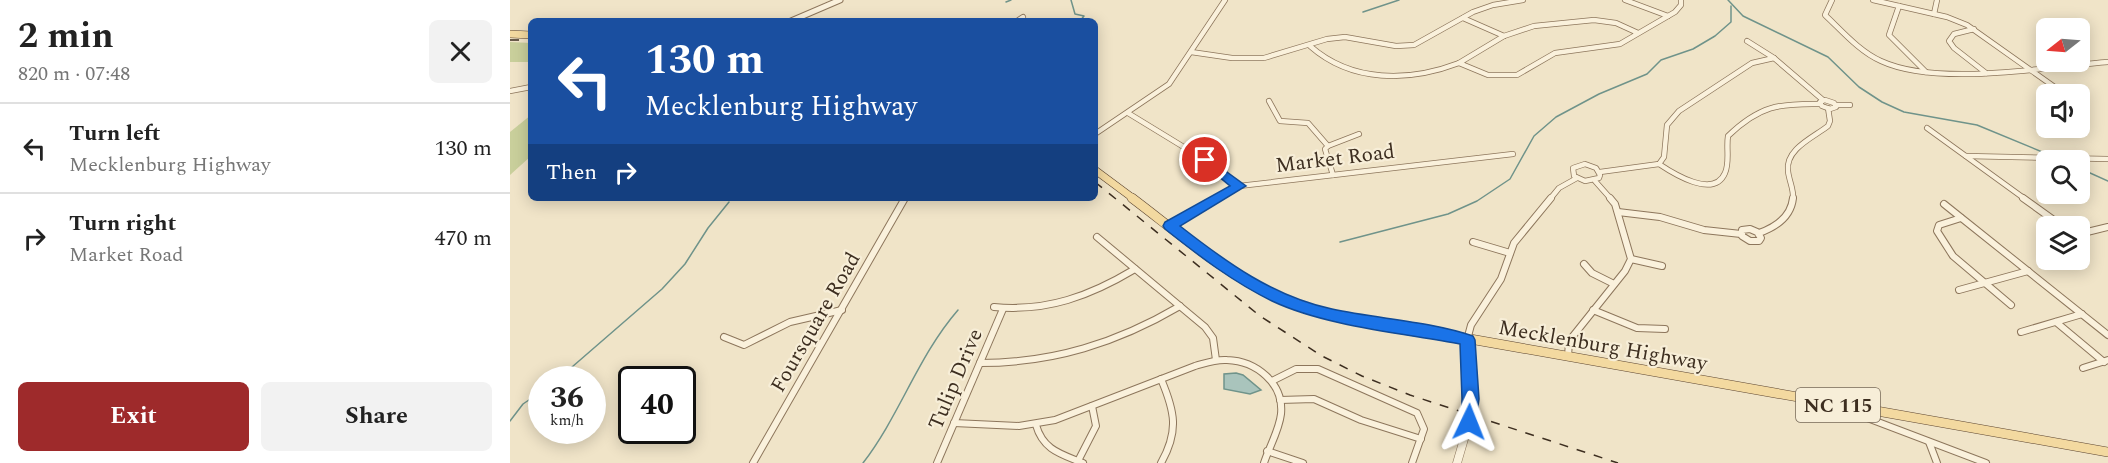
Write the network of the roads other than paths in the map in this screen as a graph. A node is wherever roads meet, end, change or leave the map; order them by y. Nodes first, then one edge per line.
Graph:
1 (840, 0) edge
2 (1225, 0) edge
3 (1523, 0) edge
4 (1625, 0) edge
5 (1681, 0) edge
6 (1832, 0) edge
7 (1873, 0) edge
8 (1937, 0) edge
9 (1899, 6) junction
10 (1934, 14) junction
11 (1668, 16) junction
12 (798, 18) edge
13 (1463, 18) junction
14 (1974, 29) junction
15 (1638, 33) junction
16 (510, 34) edge
17 (528, 35) edge
18 (1504, 36) junction
19 (1747, 41) dead end
20 (1310, 46) junction
21 (1191, 52) junction
22 (1774, 58) junction
23 (2108, 62) edge
24 (1459, 63) junction
25 (2028, 68) junction
26 (1926, 72) junction
27 (1986, 73) junction
28 (2050, 84) edge
29 (528, 88) edge
30 (510, 91) edge
31 (1269, 101) dead end
32 (1822, 102) junction
33 (1835, 105) junction
34 (1850, 105) dead end
35 (1828, 108) junction
36 (1128, 113) junction
37 (1927, 128) dead end
38 (1098, 132) edge
39 (1359, 134) dead end
40 (1328, 146) junction
41 (1513, 154) dead end
42 (1966, 156) junction
43 (2108, 159) edge
44 (1659, 164) junction
45 (1098, 172) edge
46 (1600, 172) junction
47 (1333, 175) junction
48 (1577, 178) junction
49 (1595, 181) junction
50 (1239, 186) junction
51 (903, 201) edge
52 (1944, 204) dead end
53 (1618, 212) junction
54 (2048, 216) edge
55 (1961, 218) junction
56 (1170, 226) junction
57 (2108, 227) edge
58 (2090, 231) edge
59 (1741, 234) junction
60 (1759, 234) junction
61 (1097, 237) dead end
62 (1473, 242) dead end
63 (1510, 253) junction
64 (1631, 259) junction
65 (1584, 264) dead end
66 (1662, 266) dead end
67 (1135, 269) junction
68 (2028, 271) junction
69 (1985, 283) junction
70 (1614, 284) junction
71 (1959, 290) dead end
72 (2011, 305) dead end
73 (1180, 306) junction
74 (994, 308) dead end
75 (1003, 309) junction
76 (842, 310) junction
77 (1593, 310) junction
78 (2082, 314) junction
79 (2056, 322) junction
80 (1665, 329) dead end
81 (2021, 332) dead end
82 (2108, 335) edge
83 (724, 337) dead end
84 (1467, 340) junction
85 (1568, 357) junction
86 (1216, 360) junction
87 (2106, 361) edge
88 (980, 363) junction
89 (2083, 368) dead end
90 (1161, 379) junction
91 (1272, 381) junction
92 (1280, 400) junction
93 (1830, 404) junction
94 (1092, 406) junction
95 (954, 423) junction
96 (1036, 425) junction
97 (1421, 439) junction
98 (1929, 442) junction
99 (1267, 451) junction
100 (2108, 452) edge
101 (1080, 462) edge
102 (1456, 462) edge
103 (753, 463) edge
104 (937, 463) edge
105 (1161, 463) edge
106 (1264, 463) edge
107 (1303, 463) edge
108 (1412, 463) edge
109 (1937, 463) edge
110 (1986, 463) edge

1 - 12 street
2 - 21 street
3 - 13 street
4 - 11 street
5 - 11 street
6 - 26 street
7 - 9 street
8 - 10 street
9 - 10 street
9 - 26 street
10 - 14 street
11 - 15 street
13 - 18 street
13 - 20 street
14 - 25 street
14 - 27 street
15 - 18 street
15 - 24 street
16 - 17 main road
18 - 24 street
19 - 22 street
20 - 21 street
20 - 24 street
21 - 36 street
22 - 32 street
22 - 44 street
23 - 25 street
25 - 27 street
25 - 28 street
26 - 27 street
29 - 30 street
31 - 40 street
32 - 33 street
32 - 35 street
32 - 44 street
33 - 34 street
33 - 35 street
35 - 60 street
36 - 38 street
36 - 50 street
37 - 42 street
39 - 40 street
40 - 47 street
41 - 47 street, Market Road
42 - 43 street
42 - 54 street
44 - 46 street
45 - 56 main road, Mecklenburg Highway / NC 115
46 - 48 street
46 - 49 street
47 - 50 street, Market Road
48 - 49 street
48 - 63 street
49 - 53 street
50 - 56 street, Market Road
51 - 76 street, Foursquare Road
52 - 55 street
53 - 59 street
53 - 64 street
55 - 68 street
55 - 69 street
56 - 84 main road, Mecklenburg Highway / NC 115
57 - 58 street
59 - 60 street
59 - 60 street
61 - 67 street
62 - 63 street
63 - 84 street
64 - 66 street
64 - 70 street
65 - 70 street
67 - 73 street
67 - 75 street, Tulip Drive
68 - 69 street
68 - 78 street
69 - 71 street
69 - 72 street
70 - 77 street
73 - 86 street
73 - 88 street
74 - 75 street, Tulip Drive
75 - 88 street, Tulip Drive
76 - 83 street
76 - 103 street, Foursquare Road
77 - 80 street
77 - 85 street
78 - 79 street
78 - 82 street
79 - 81 street
79 - 87 street
84 - 85 main road, Mecklenburg Highway / NC 115
84 - 102 street
85 - 93 main road, Mecklenburg Highway / NC 115
86 - 90 street
86 - 91 street
87 - 89 street
88 - 95 street, Tulip Drive
90 - 94 street
90 - 105 street
91 - 92 street
91 - 97 street
92 - 97 street
92 - 99 street
93 - 98 street
93 - 100 main road, Mecklenburg Highway / NC 115
94 - 96 street
94 - 101 street
95 - 96 street
95 - 104 street, Tulip Drive
96 - 101 street
97 - 108 street
98 - 109 street
98 - 110 street
99 - 106 street
99 - 107 street

